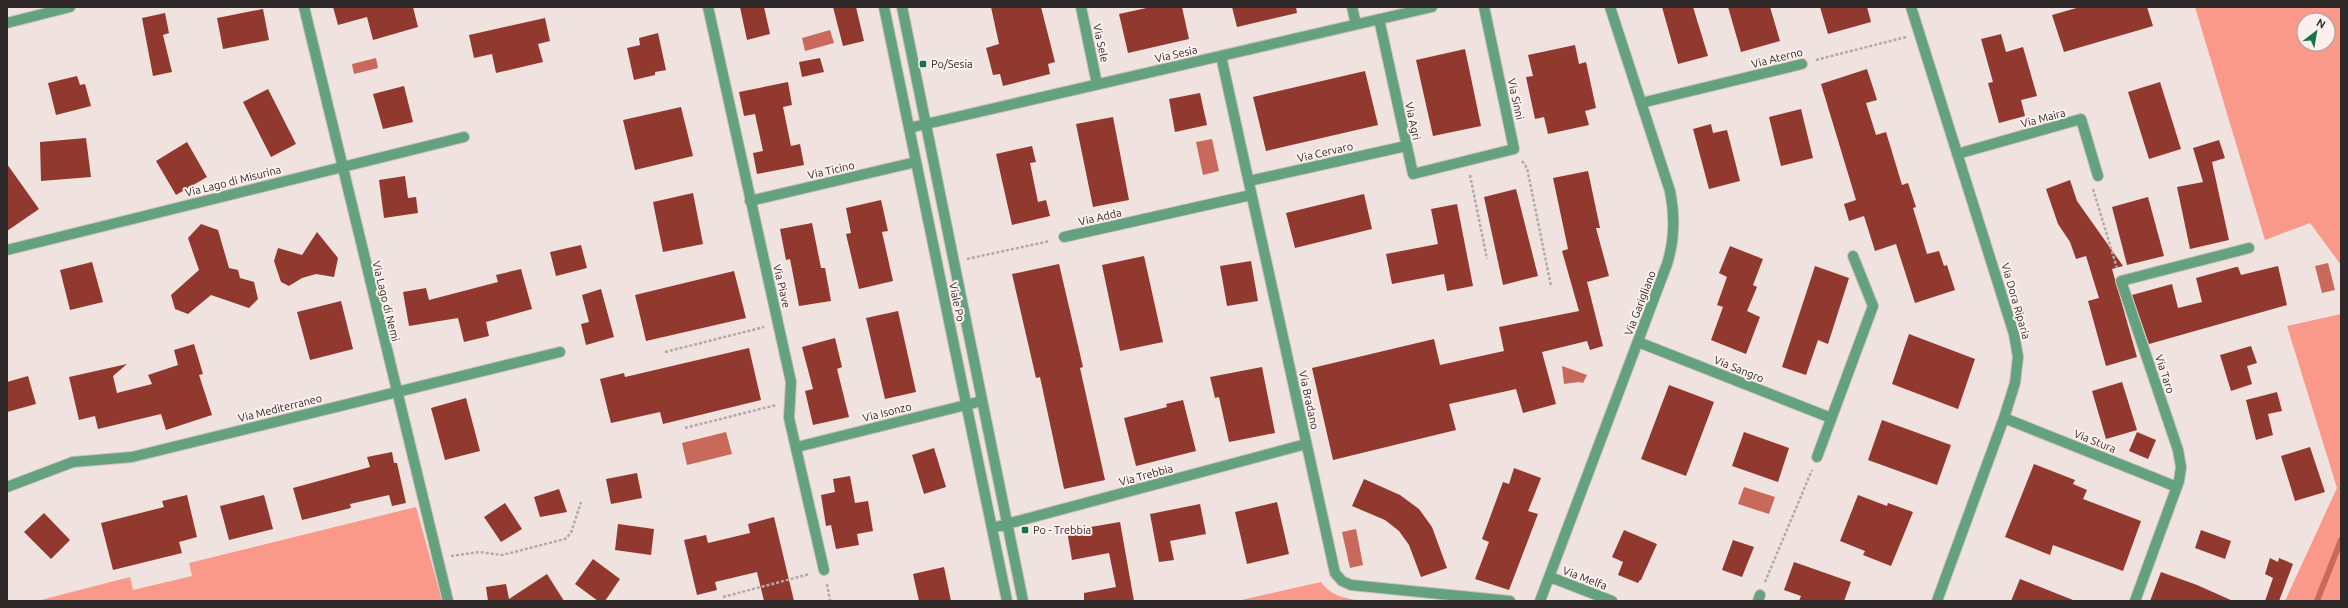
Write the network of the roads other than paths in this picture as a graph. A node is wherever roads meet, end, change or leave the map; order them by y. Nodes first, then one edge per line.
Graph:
1 (70, 7) edge
2 (304, 7) edge
3 (708, 7) edge
4 (884, 7) edge
5 (902, 7) edge
6 (1081, 7) edge
7 (1352, 7) edge
8 (1432, 7) edge
9 (1484, 7) edge
10 (1610, 7) edge
11 (1911, 7) edge
12 (1379, 19) junction
13 (7, 23) edge
14 (1356, 24) junction
15 (1221, 56) junction
16 (1802, 64) road end
17 (1097, 84) junction
18 (1641, 103) junction
19 (925, 124) junction
20 (909, 128) junction
21 (464, 137) dead end
22 (1406, 146) junction
23 (1957, 154) junction
24 (1467, 161) joint
25 (916, 162) junction
26 (341, 167) junction
27 (2098, 176) road end
28 (1248, 181) junction
29 (1252, 195) junction
30 (750, 201) junction
31 (1064, 237) road end
32 (2249, 248) dead end
33 (7, 250) edge
34 (1853, 256) dead end
35 (1638, 342) junction
36 (560, 352) dead end
37 (396, 392) junction
38 (982, 401) junction
39 (966, 405) junction
40 (1831, 418) junction
41 (2004, 418) junction
42 (1306, 444) junction
43 (797, 447) junction
44 (1817, 457) road end
45 (7, 487) edge
46 (2177, 487) junction
47 (1008, 524) junction
48 (992, 528) junction
49 (824, 570) road end
50 (1550, 577) junction
51 (448, 601) edge
52 (1007, 601) edge
53 (1023, 601) edge
54 (1510, 601) edge
55 (1540, 601) edge
56 (1612, 601) edge
57 (1937, 601) edge
58 (2135, 601) edge

1 - 13 street
2 - 26 street, Via Lago di Nemi
3 - 30 street, Via Piave
4 - 20 street, Viale Po
5 - 19 street, Viale Po
6 - 17 street, Via Sele
7 - 14 street
8 - 12 street, Via Sesia
9 - 24 street, Via Sinni
10 - 18 street, Via Garigliano
11 - 23 street, Via Dora Riparia
12 - 14 street, Via Sesia
12 - 22 street, Via Agri
14 - 15 street, Via Sesia
15 - 17 street, Via Sesia
15 - 28 street, Via Bradano
16 - 18 street, Via Aterno
17 - 19 street, Via Sesia
18 - 35 street, Via Garigliano
19 - 20 street, Via Sesia
19 - 38 street, Viale Po
20 - 25 street, Viale Po
21 - 26 street, Via Lago di Misurina
22 - 24 street, Via Agri
22 - 28 street, Via Cervaro
23 - 27 street, Via Maira
23 - 41 street, Via Dora Riparia
25 - 30 street, Via Ticino
25 - 39 street, Viale Po
26 - 33 street, Via Lago di Misurina
26 - 37 street, Via Lago di Nemi
28 - 29 street, Via Bradano
29 - 31 street, Via Adda
29 - 42 street, Via Bradano
30 - 43 street, Via Piave
32 - 46 street, Via Taro
34 - 40 street
35 - 40 street, Via Sangro
35 - 50 street, Via Garigliano
36 - 37 street, Via Mediterraneo
37 - 45 street, Via Mediterraneo
37 - 51 street, Via Lago di Nemi
38 - 39 street, Via Isonzo
38 - 47 street, Viale Po
39 - 43 street, Via Isonzo
39 - 48 street, Viale Po
40 - 44 street
41 - 46 street, Via Stura
41 - 57 street, Via Dora Riparia
42 - 47 street, Via Trebbia
42 - 54 street, Via Bradano
43 - 49 street, Via Piave
46 - 58 street, Via Taro
47 - 48 street, Via Trebbia
47 - 53 street, Viale Po
48 - 52 street, Viale Po
50 - 55 street, Via Garigliano
50 - 56 street, Via Melfa

